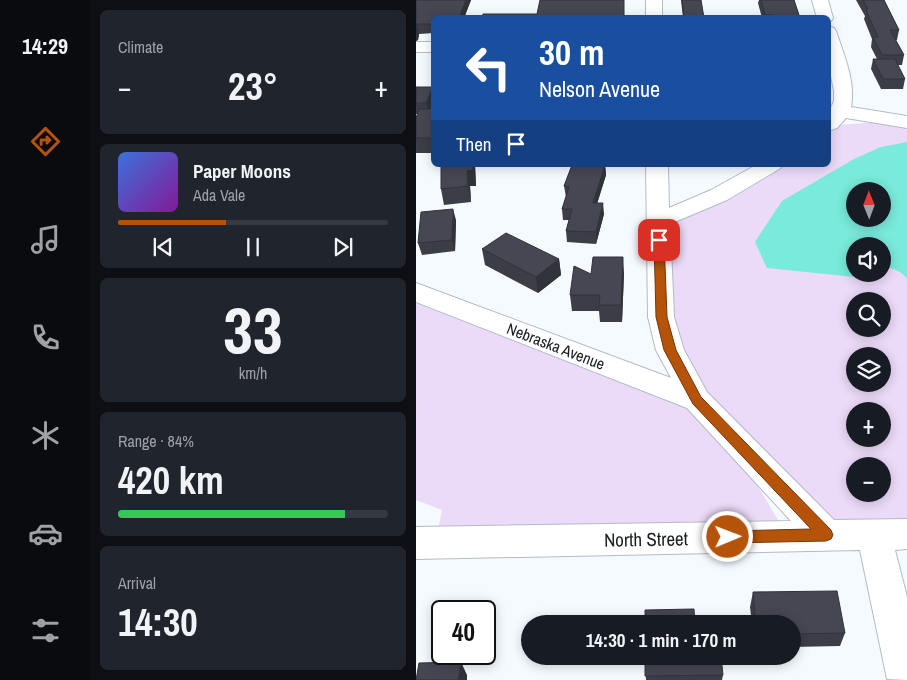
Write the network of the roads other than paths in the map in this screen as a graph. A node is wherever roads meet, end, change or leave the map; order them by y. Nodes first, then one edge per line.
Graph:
1 (654, 0) edge
2 (820, 0) edge
3 (654, 15) edge
4 (824, 15) edge
5 (831, 42) edge
6 (416, 47) edge
7 (431, 47) edge
8 (835, 118) edge
9 (907, 122) edge
10 (657, 167) edge
11 (768, 167) edge
12 (658, 221) junction
13 (416, 292) edge
14 (697, 400) junction
15 (890, 534) edge
16 (826, 535) junction
17 (416, 544) edge
18 (907, 679) edge

1 - 3 street
2 - 4 street
5 - 8 street
6 - 7 street
8 - 9 street
10 - 12 street
11 - 12 street
12 - 14 street
13 - 14 street, Nebraska Avenue
14 - 16 street
15 - 16 street, North Street
15 - 18 street
16 - 17 street, North Street

